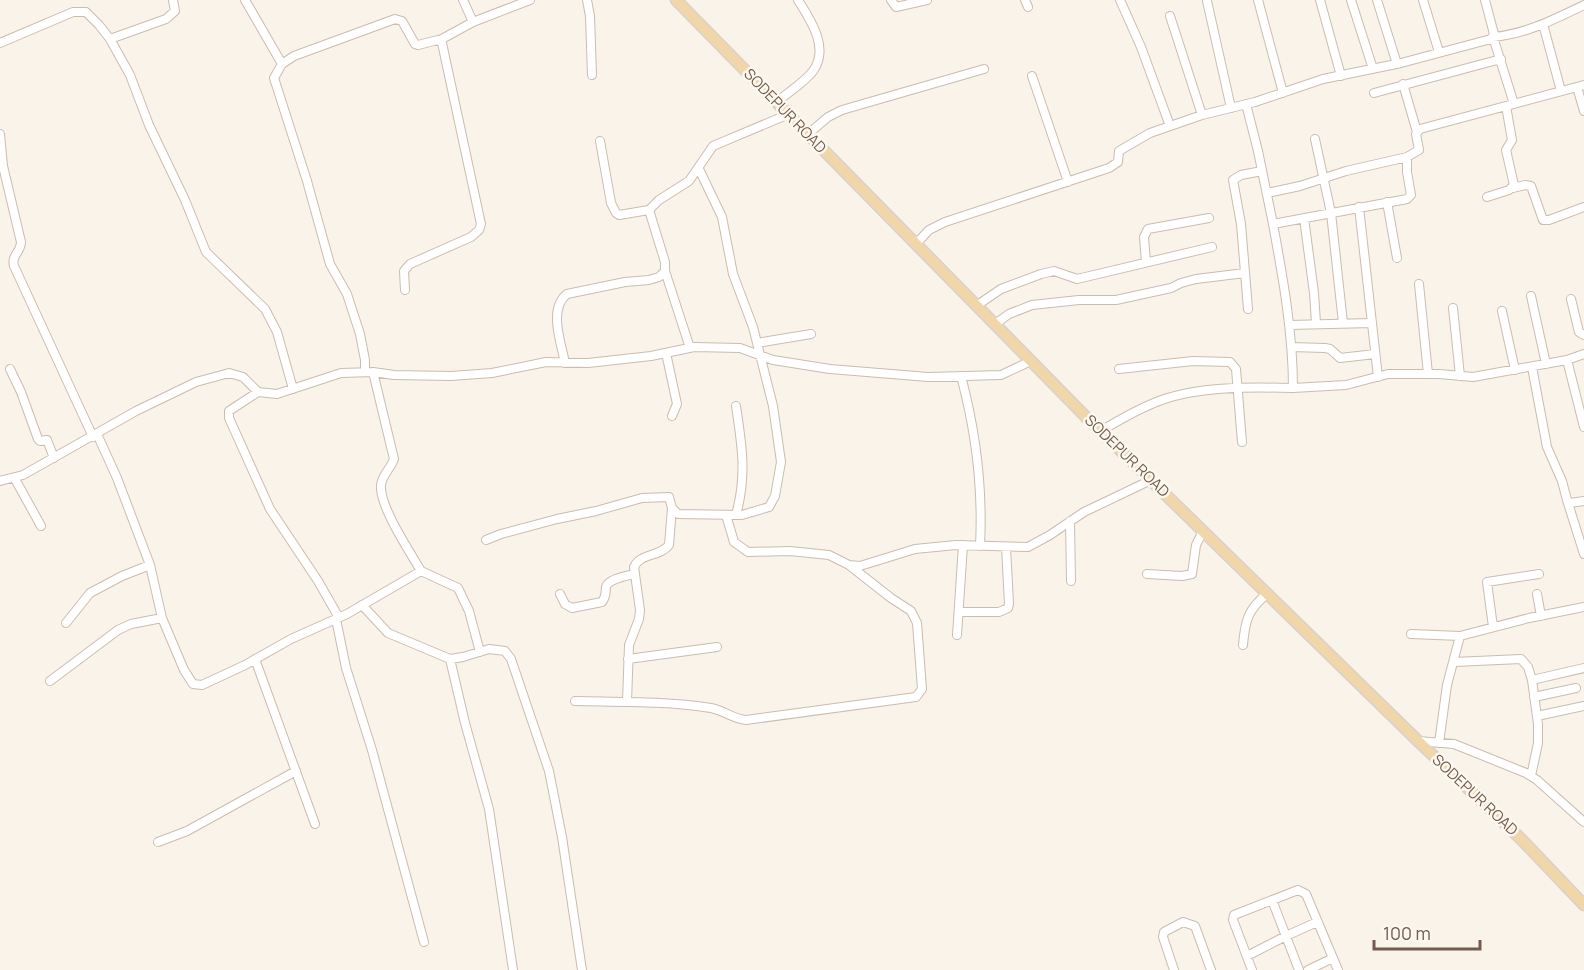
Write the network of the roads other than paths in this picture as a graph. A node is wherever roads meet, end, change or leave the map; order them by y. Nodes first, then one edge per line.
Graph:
1 (173, 0) edge
2 (245, 0) edge
3 (463, 0) edge
4 (530, 0) edge
5 (586, 0) edge
6 (676, 0) edge
7 (798, 0) edge
8 (891, 0) edge
9 (927, 0) edge
10 (1120, 0) edge
11 (1258, 0) edge
12 (1320, 0) edge
13 (1351, 0) edge
14 (1377, 0) edge
15 (1423, 0) edge
16 (1485, 0) edge
17 (1207, 1) edge
18 (1584, 5) edge
19 (1170, 16) dead end
20 (473, 22) junction
21 (1543, 24) junction
22 (1493, 37) junction
23 (110, 39) junction
24 (440, 40) junction
25 (0, 43) edge
26 (1439, 52) junction
27 (1501, 59) junction
28 (282, 64) junction
29 (1397, 64) junction
30 (984, 69) dead end
31 (1373, 69) junction
32 (592, 75) dead end
33 (1032, 76) dead end
34 (1341, 76) junction
35 (1403, 84) junction
36 (1580, 86) edge
37 (1561, 91) junction
38 (1283, 93) junction
39 (1374, 93) dead end
40 (777, 102) junction
41 (1246, 104) junction
42 (1510, 105) junction
43 (1231, 108) junction
44 (1584, 111) edge
45 (789, 114) junction
46 (1202, 115) junction
47 (1170, 126) junction
48 (1417, 132) junction
49 (0, 134) edge
50 (808, 134) junction
51 (1315, 139) dead end
52 (600, 141) dead end
53 (1407, 157) junction
54 (699, 169) junction
55 (1262, 171) junction
56 (1322, 179) junction
57 (1068, 182) junction
58 (1513, 188) junction
59 (1267, 193) junction
60 (1487, 196) dead end
61 (1387, 202) junction
62 (1359, 207) junction
63 (1584, 207) edge
64 (649, 210) junction
65 (1331, 213) junction
66 (1209, 218) dead end
67 (1304, 218) junction
68 (1273, 224) junction
69 (916, 244) junction
70 (1212, 247) dead end
71 (1396, 258) dead end
72 (1146, 262) junction
73 (665, 271) junction
74 (1245, 273) junction
75 (1419, 284) dead end
76 (405, 290) dead end
77 (1531, 296) dead end
78 (1571, 299) dead end
79 (976, 306) junction
80 (1453, 308) dead end
81 (1248, 309) dead end
82 (1502, 311) dead end
83 (1372, 322) junction
84 (1316, 323) junction
85 (1343, 323) junction
86 (995, 324) junction
87 (1289, 325) junction
88 (811, 334) dead end
89 (1584, 335) edge
90 (757, 343) junction
91 (1291, 347) junction
92 (690, 348) junction
93 (666, 353) junction
94 (759, 354) junction
95 (1375, 354) junction
96 (1584, 354) edge
97 (1567, 360) junction
98 (1030, 361) junction
99 (565, 363) junction
100 (1546, 364) junction
101 (1532, 367) junction
102 (10, 369) dead end
103 (1119, 369) dead end
104 (1515, 370) junction
105 (369, 372) junction
106 (1428, 374) junction
107 (961, 376) junction
108 (1460, 376) junction
109 (1378, 377) junction
110 (1237, 388) junction
111 (1293, 388) junction
112 (293, 389) junction
113 (258, 392) junction
114 (736, 406) dead end
115 (672, 416) dead end
116 (1584, 427) edge
117 (1101, 431) junction
118 (95, 435) junction
119 (1242, 442) dead end
120 (54, 458) junction
121 (1152, 480) junction
122 (6, 481) edge
123 (1567, 500) junction
124 (1584, 501) edge
125 (672, 508) junction
126 (726, 515) junction
127 (736, 515) junction
128 (1070, 521) junction
129 (41, 526) dead end
130 (1203, 531) junction
131 (486, 540) dead end
132 (963, 545) junction
133 (981, 546) junction
134 (1006, 546) junction
135 (1584, 554) edge
136 (150, 565) junction
137 (849, 565) junction
138 (421, 571) junction
139 (634, 574) junction
140 (1147, 574) dead end
141 (1539, 574) dead end
142 (1071, 581) dead end
143 (560, 594) dead end
144 (1267, 594) junction
145 (1537, 594) dead end
146 (362, 605) junction
147 (1584, 607) edge
148 (959, 612) junction
149 (1541, 616) junction
150 (162, 618) junction
151 (337, 618) junction
152 (66, 623) dead end
153 (1492, 627) junction
154 (1411, 634) dead end
155 (957, 635) dead end
156 (1460, 636) junction
157 (1243, 645) dead end
158 (717, 647) dead end
159 (480, 652) junction
160 (255, 659) junction
161 (450, 659) junction
162 (628, 659) junction
163 (1454, 662) junction
164 (1584, 669) edge
165 (1532, 680) junction
166 (50, 681) dead end
167 (1576, 688) dead end
168 (1534, 697) junction
169 (575, 701) dead end
170 (627, 702) junction
171 (1584, 705) edge
172 (1537, 716) junction
173 (1418, 741) junction
174 (1439, 743) junction
175 (296, 771) junction
176 (1531, 776) junction
177 (1584, 822) edge
178 (315, 824) dead end
179 (158, 842) dead end
180 (1272, 900) junction
181 (1584, 905) edge
182 (1317, 922) junction
183 (1286, 936) junction
184 (424, 942) dead end
185 (1247, 956) junction
186 (1333, 958) junction
187 (513, 970) edge
188 (582, 970) edge
189 (1174, 970) edge
190 (1211, 970) edge
191 (1252, 970) edge
192 (1299, 970) edge
193 (1308, 970) edge
194 (1338, 970) edge

1 - 23 street
2 - 28 street
3 - 20 street
4 - 20 street
5 - 32 street
6 - 40 main road, SODEPUR ROAD
7 - 40 street
8 - 9 street
10 - 47 street
11 - 38 street
12 - 34 street
13 - 31 street
14 - 29 street
15 - 26 street
16 - 22 street
17 - 43 street
18 - 21 street
19 - 46 street
20 - 24 street
21 - 22 street
21 - 37 street
22 - 26 street
22 - 27 street
23 - 25 street
23 - 112 street
24 - 28 street
24 - 76 street
26 - 29 street
27 - 35 street
27 - 42 street
28 - 105 street
29 - 31 street
30 - 50 street
31 - 34 street
33 - 57 street
34 - 38 street
35 - 39 street
35 - 48 street
36 - 37 street
36 - 44 street
37 - 42 street
38 - 41 street
40 - 45 main road, SODEPUR ROAD
41 - 43 street
41 - 55 street
42 - 48 street
42 - 58 street
43 - 46 street
45 - 50 main road, SODEPUR ROAD
45 - 54 street
46 - 47 street
47 - 57 street
48 - 53 street
49 - 118 street
50 - 69 main road, SODEPUR ROAD
51 - 56 street
52 - 64 street
53 - 56 street
53 - 61 street
54 - 64 street
54 - 90 street
55 - 59 street
55 - 74 street
56 - 59 street
56 - 65 street
57 - 69 street
58 - 60 street
58 - 63 street
59 - 68 street
61 - 62 street
61 - 71 street
62 - 65 street
62 - 83 street
64 - 73 street
65 - 67 street
65 - 85 street
66 - 72 street
67 - 68 street
67 - 84 street
68 - 87 street
69 - 79 main road, SODEPUR ROAD
70 - 72 street
72 - 79 street
73 - 92 street
73 - 99 street
74 - 81 street
74 - 86 street
75 - 106 street
77 - 100 street
78 - 89 street
79 - 86 main road, SODEPUR ROAD
80 - 108 street
82 - 104 street
83 - 85 street
83 - 95 street
84 - 85 street
84 - 87 street
86 - 98 main road, SODEPUR ROAD
87 - 91 street
88 - 90 street
90 - 94 street
91 - 95 street
91 - 111 street
92 - 93 street
92 - 94 street
93 - 99 street
93 - 115 street
94 - 107 street
94 - 127 street
95 - 109 street
96 - 97 street
97 - 100 street
97 - 116 street
98 - 107 street
98 - 117 main road, SODEPUR ROAD
99 - 105 street
100 - 101 street
101 - 104 street
101 - 123 street
102 - 120 street
103 - 110 street
104 - 108 street
105 - 112 street
105 - 138 street
106 - 108 street
106 - 109 street
107 - 133 street
109 - 111 street
110 - 111 street
110 - 117 street
110 - 119 street
112 - 113 street
113 - 118 street
113 - 151 street
114 - 127 street
117 - 121 main road, SODEPUR ROAD
118 - 120 street
118 - 136 street
120 - 122 street
121 - 128 street
121 - 130 main road, SODEPUR ROAD
122 - 129 street
123 - 124 street
123 - 135 street
125 - 126 street
125 - 131 street
125 - 139 street
126 - 127 street
126 - 137 street
128 - 134 street
128 - 142 street
130 - 140 street
130 - 144 main road, SODEPUR ROAD
132 - 133 street
132 - 137 street
132 - 148 street
133 - 134 street
134 - 148 street
136 - 150 street
136 - 152 street
137 - 170 street
138 - 146 street
138 - 159 street
139 - 143 street
139 - 162 street
141 - 153 street
144 - 157 street
144 - 173 main road, SODEPUR ROAD
145 - 149 street
146 - 151 street
146 - 161 street
147 - 149 street
148 - 155 street
149 - 153 street
150 - 160 street
150 - 166 street
151 - 160 street
151 - 184 street
153 - 156 street
154 - 156 street
156 - 163 street
158 - 162 street
159 - 161 street
159 - 188 street
160 - 175 street
161 - 187 street
162 - 170 street
163 - 165 street
163 - 174 street
164 - 165 street
165 - 168 street
167 - 168 street
168 - 172 street
169 - 170 street
171 - 172 street
172 - 176 street
173 - 174 street
173 - 181 main road, SODEPUR ROAD
174 - 176 street
175 - 178 street
175 - 179 street
176 - 177 street
180 - 182 street
180 - 183 street
180 - 185 street
182 - 183 street
182 - 186 street
183 - 185 street
183 - 192 street
185 - 191 street
186 - 193 street
186 - 194 street
189 - 190 street

